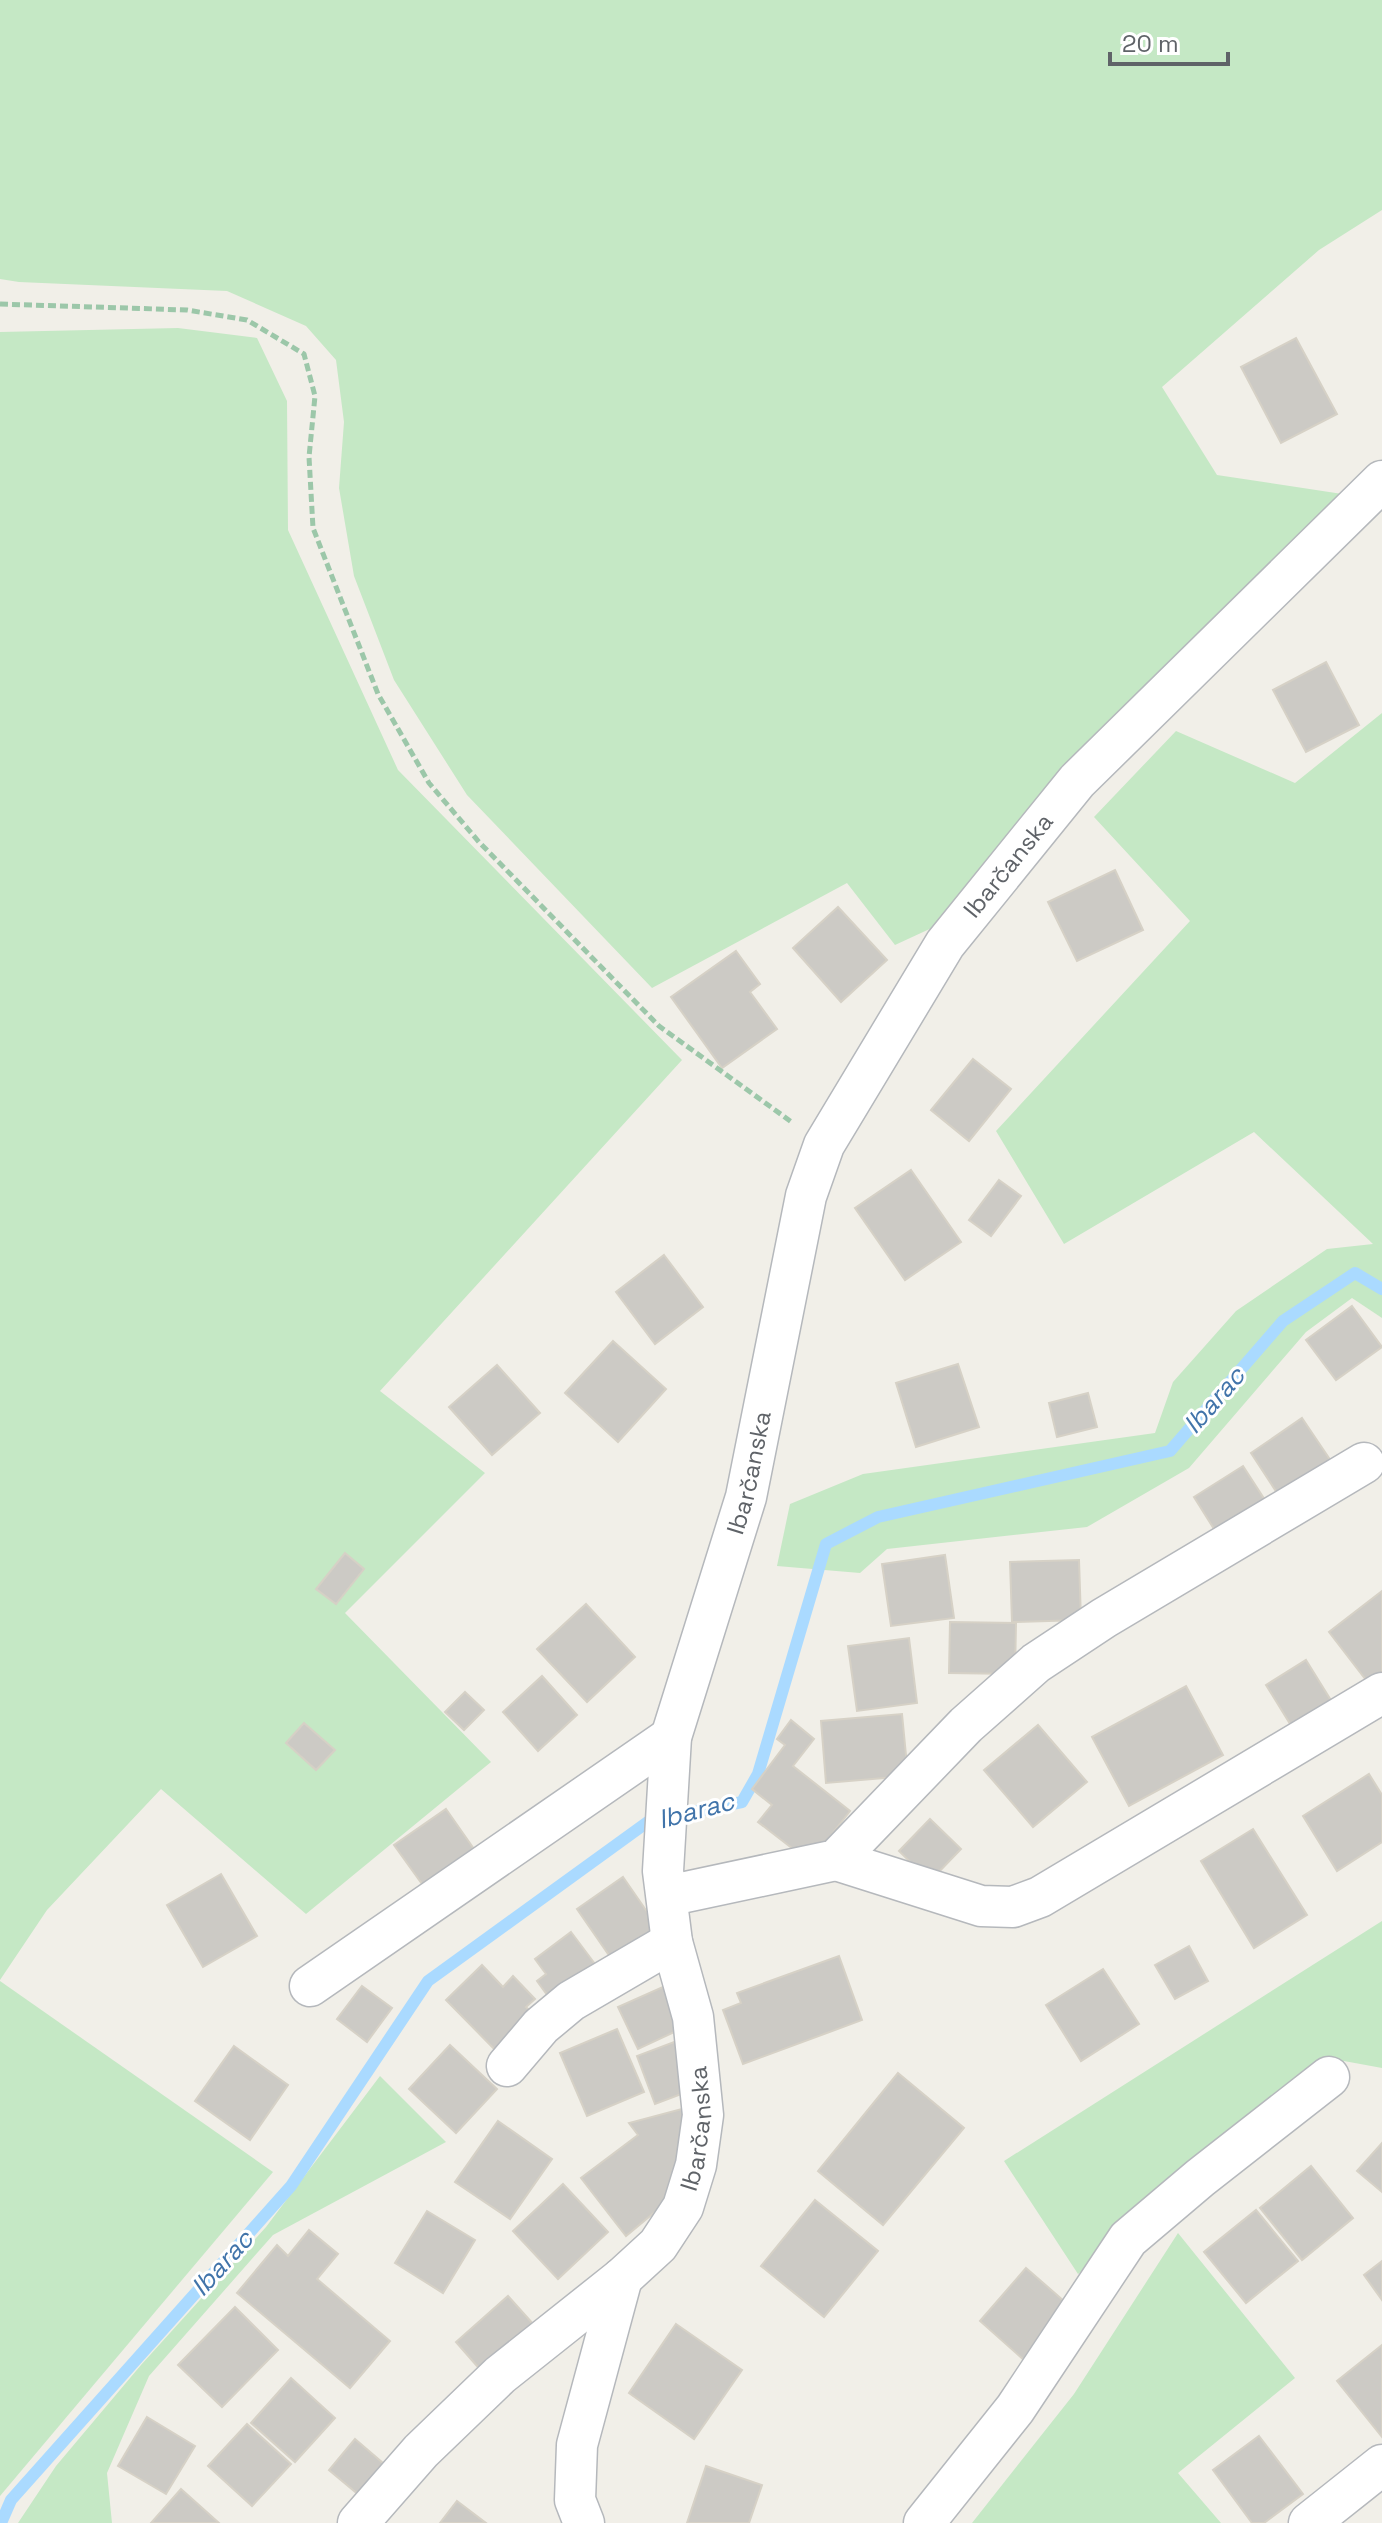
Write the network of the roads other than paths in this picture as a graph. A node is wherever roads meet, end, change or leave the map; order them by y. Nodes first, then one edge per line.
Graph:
1 (1382, 481) edge
2 (1364, 1463) dead end
3 (1382, 1693) edge
4 (671, 1737) junction
5 (836, 1860) junction
6 (665, 1884) junction
7 (672, 1942) junction
8 (310, 1986) dead end
9 (507, 2066) dead end
10 (1329, 2077) dead end
11 (622, 2278) junction
12 (1382, 2465) edge
13 (358, 2523) edge
14 (584, 2523) edge
15 (924, 2523) edge
16 (1309, 2523) edge

1 - 4 street, Ibarčanska
2 - 5 street
3 - 5 street
4 - 6 street, Ibarčanska
4 - 8 street
5 - 6 street
6 - 7 street, Ibarčanska
7 - 9 street
7 - 11 street, Ibarčanska
10 - 15 street
11 - 13 street, Ibarčanska
11 - 14 street
12 - 16 street

